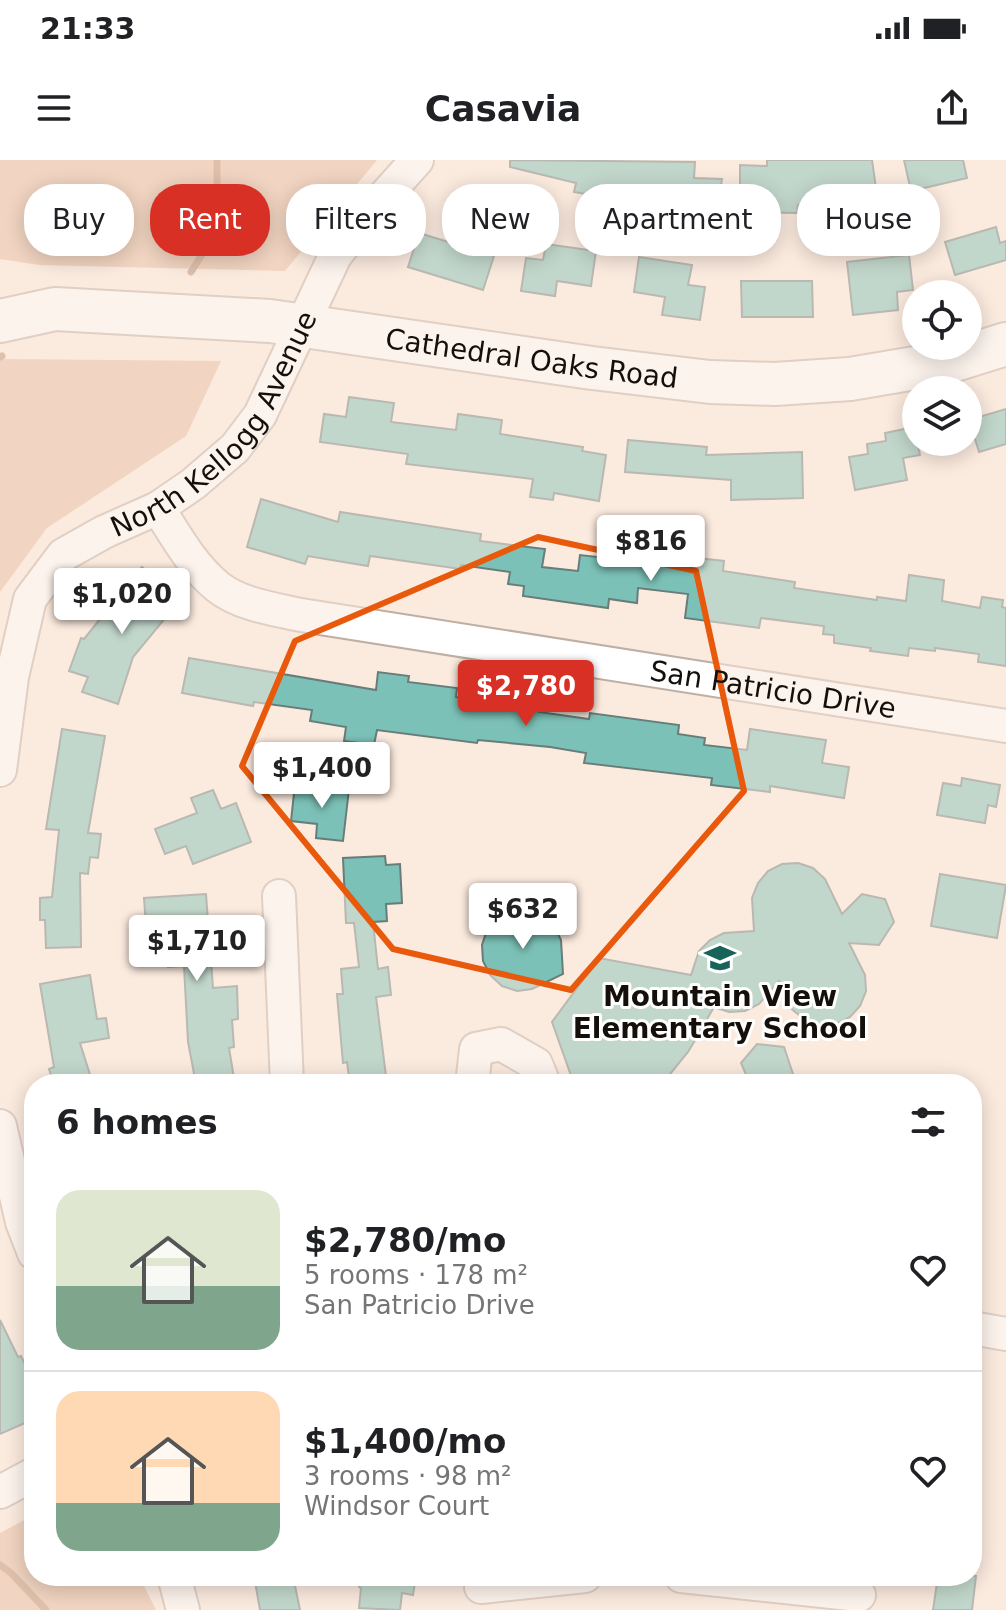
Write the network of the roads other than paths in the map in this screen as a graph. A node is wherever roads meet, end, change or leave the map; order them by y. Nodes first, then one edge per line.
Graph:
1 (417, 160) edge
2 (0, 291) edge
3 (55, 309) junction
4 (0, 321) edge
5 (302, 324) junction
6 (1006, 344) edge
7 (158, 508) junction
8 (1006, 726) edge
9 (0, 770) edge
10 (279, 896) dead end
11 (287, 1074) edge
12 (473, 1074) edge
13 (540, 1074) edge
14 (0, 1126) edge
15 (24, 1227) edge
16 (982, 1330) edge
17 (1006, 1334) edge
18 (24, 1479) edge
19 (0, 1492) edge
20 (177, 1586) edge
21 (490, 1586) edge
22 (780, 1586) edge
23 (481, 1587) dead end
24 (859, 1594) edge
25 (183, 1610) edge

1 - 5 street, North Kellogg Avenue
2 - 3 main road, Cathedral Oaks Road
3 - 4 main road, Cathedral Oaks Road
3 - 5 main road, Cathedral Oaks Road
5 - 6 main road, Cathedral Oaks Road
5 - 7 street, North Kellogg Avenue
7 - 8 street, San Patricio Drive
7 - 9 street, North Kellogg Avenue
10 - 11 street
12 - 13 street
14 - 15 street
16 - 17 street
18 - 19 street
20 - 25 street
21 - 23 street
22 - 24 street

